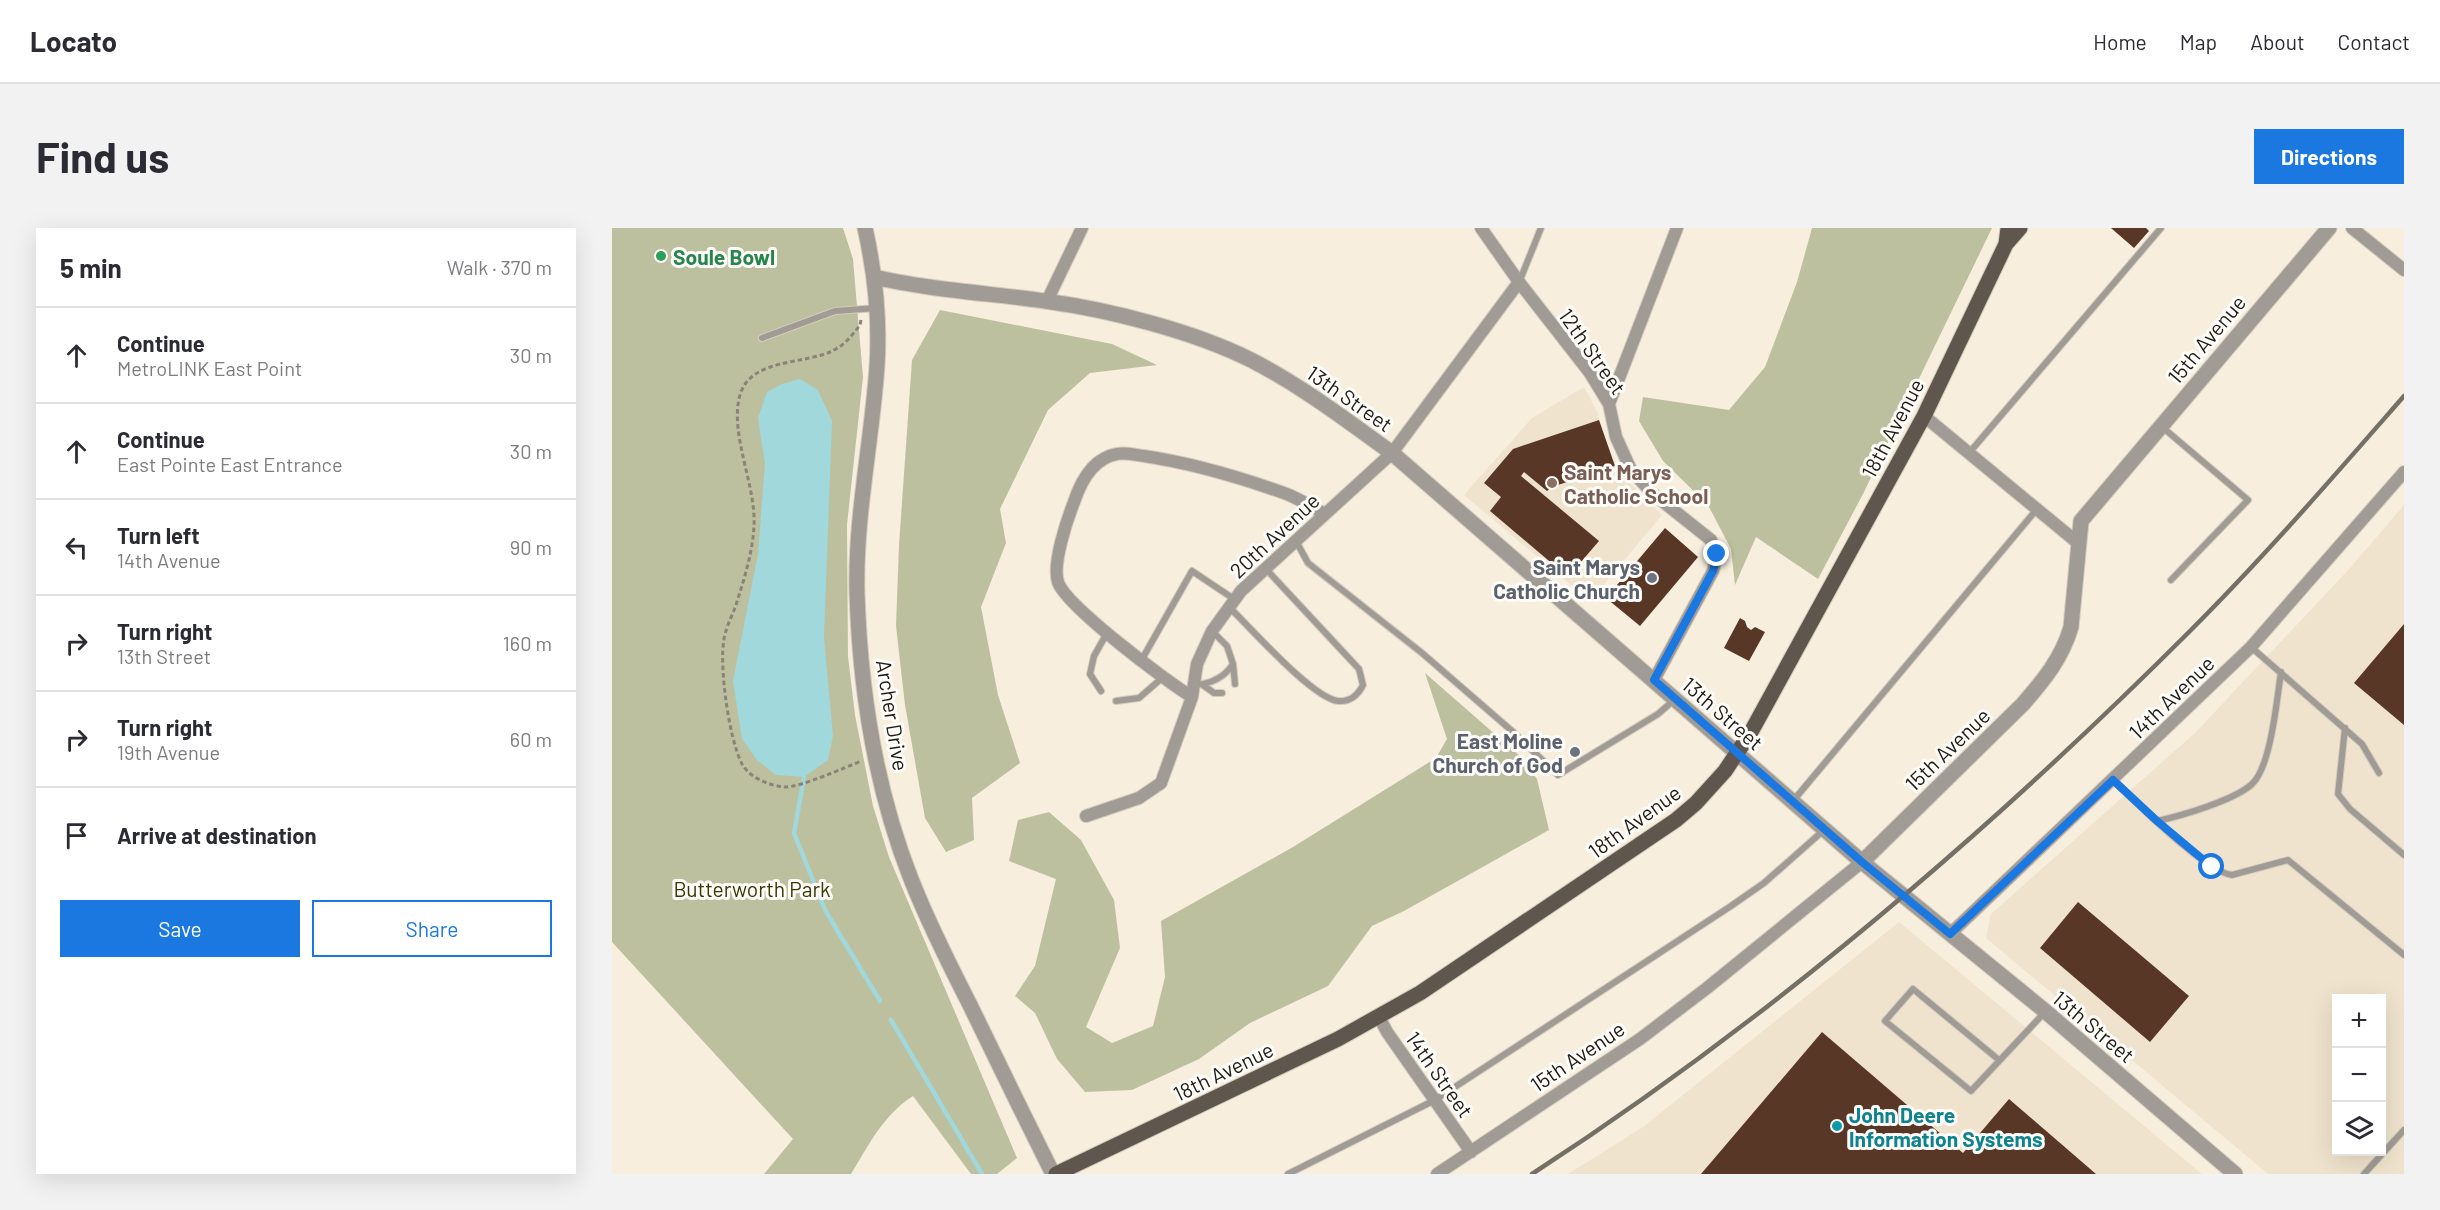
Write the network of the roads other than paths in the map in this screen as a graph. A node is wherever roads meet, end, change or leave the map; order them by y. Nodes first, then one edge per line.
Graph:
1 (865, 228) edge
2 (1082, 228) edge
3 (1481, 228) edge
4 (1541, 228) edge
5 (1677, 228) edge
6 (2008, 228) edge
7 (2020, 228) edge
8 (2161, 228) edge
9 (2329, 228) edge
10 (2352, 228) edge
11 (2006, 244) junction
12 (2404, 270) edge
13 (874, 277) junction
14 (1519, 282) junction
15 (1047, 301) junction
16 (869, 308) junction
17 (762, 338) dead end
18 (1610, 404) junction
19 (1924, 416) junction
20 (2160, 425) junction
21 (1392, 453) junction
22 (1969, 454) junction
23 (2404, 472) edge
24 (2037, 509) junction
25 (1325, 514) junction
26 (1296, 541) junction
27 (2078, 543) junction
28 (1265, 569) junction
29 (2171, 580) dead end
30 (1232, 603) junction
31 (1212, 631) junction
32 (1107, 632) junction
33 (2251, 647) junction
34 (1142, 661) junction
35 (1233, 664) junction
36 (2281, 672) junction
37 (1162, 678) junction
38 (1654, 680) junction
39 (1235, 684) dead end
40 (1196, 689) junction
41 (1101, 691) dead end
42 (1222, 693) dead end
43 (1675, 699) junction
44 (1116, 702) dead end
45 (2345, 728) junction
46 (1736, 754) junction
47 (2379, 773) dead end
48 (2113, 780) junction
49 (1792, 801) junction
50 (1086, 816) dead end
51 (2157, 821) junction
52 (1826, 829) junction
53 (2404, 855) edge
54 (1862, 862) junction
55 (1950, 934) junction
56 (2404, 955) edge
57 (2045, 1011) junction
58 (1379, 1017) junction
59 (1999, 1060) junction
60 (1435, 1100) junction
61 (2404, 1130) edge
62 (1471, 1152) junction
63 (1054, 1174) edge
64 (1288, 1174) edge
65 (1437, 1174) edge
66 (2235, 1174) edge
67 (2364, 1174) edge

1 - 13 street, Archer Drive
2 - 15 street
3 - 14 street, 12th Street
4 - 14 lane
5 - 18 street
6 - 11 main road, 18th Avenue
7 - 11 main road
8 - 22 lane
9 - 20 street, 15th Avenue
10 - 12 street
11 - 19 main road, 18th Avenue
13 - 15 street, 13th Street
13 - 16 street, Archer Drive
14 - 18 street, 12th Street
14 - 21 street, 20th Avenue
15 - 21 street, 13th Street
16 - 17 lane
16 - 63 street, Archer Drive
18 - 38 street, 12th Street
19 - 22 street
19 - 46 main road, 18th Avenue
20 - 27 street, 15th Avenue
20 - 29 lane
21 - 25 street, 20th Avenue
21 - 38 street, 13th Street
22 - 24 street
23 - 33 street, 14th Avenue
24 - 27 street
24 - 49 lane
25 - 26 street, 20th Avenue
25 - 32 street
26 - 28 street, 20th Avenue
26 - 43 lane
27 - 54 street, 15th Avenue
28 - 30 street, 20th Avenue
28 - 30 lane
30 - 31 street, 20th Avenue
30 - 34 lane
31 - 35 lane
31 - 40 street, 20th Avenue
32 - 34 street
32 - 41 lane
33 - 36 lane
33 - 48 street, 14th Avenue
34 - 37 street
35 - 39 lane
35 - 40 lane
36 - 45 lane
36 - 51 lane
37 - 40 street
37 - 44 lane
38 - 43 street, 13th Street
40 - 42 lane
40 - 50 street, 20th Avenue
43 - 46 street, 13th Street
45 - 47 lane
45 - 53 lane
46 - 49 street, 13th Street
46 - 58 main road, 18th Avenue
48 - 51 lane
48 - 55 street, 14th Avenue
49 - 52 street, 13th Street
51 - 56 lane
52 - 54 street, 13th Street
52 - 60 lane
54 - 55 street, 13th Street
54 - 62 street, 15th Avenue
55 - 57 street, 13th Street
57 - 59 lane
57 - 66 street, 13th Street
58 - 60 street, 14th Street
58 - 63 main road, 18th Avenue
59 - 59 lane
60 - 62 street, 14th Street
60 - 64 lane
61 - 67 lane
62 - 65 street, 15th Avenue

